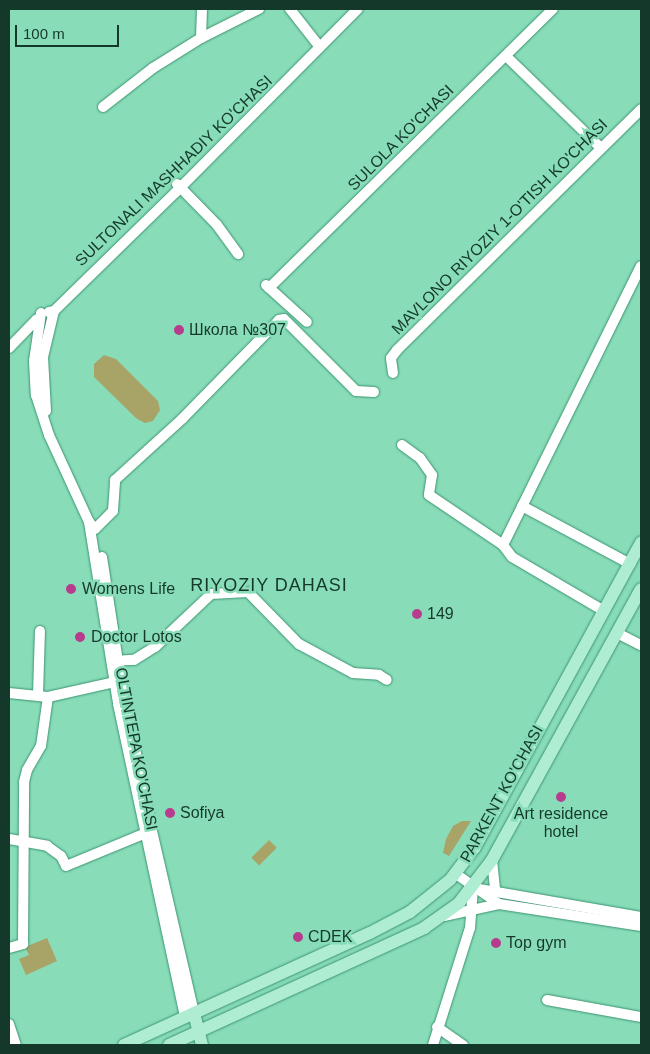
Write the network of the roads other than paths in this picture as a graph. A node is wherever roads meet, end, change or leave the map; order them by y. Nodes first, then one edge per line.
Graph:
1 (202, 9) edge
2 (259, 9) edge
3 (290, 9) edge
4 (358, 9) edge
5 (553, 9) edge
6 (201, 38) junction
7 (320, 46) junction
8 (506, 56) junction
9 (103, 107) dead end
10 (641, 109) edge
11 (601, 148) junction
12 (179, 186) junction
13 (238, 254) dead end
14 (641, 266) edge
15 (54, 311) junction
16 (41, 313) junction
17 (307, 322) dead end
18 (9, 348) edge
19 (393, 373) dead end
20 (374, 392) dead end
21 (402, 444) dead end
22 (76, 493) junction
23 (522, 506) junction
24 (92, 525) junction
25 (641, 542) edge
26 (503, 545) junction
27 (630, 564) junction
28 (641, 589) edge
29 (604, 612) junction
30 (40, 631) dead end
31 (617, 633) junction
32 (641, 645) edge
33 (114, 660) junction
34 (387, 680) dead end
35 (115, 682) junction
36 (9, 693) edge
37 (38, 694) junction
38 (48, 697) junction
39 (148, 832) junction
40 (9, 839) edge
41 (22, 841) junction
42 (492, 860) junction
43 (456, 874) junction
44 (473, 888) junction
45 (495, 891) junction
46 (499, 904) junction
47 (472, 912) junction
48 (444, 916) junction
49 (641, 916) edge
50 (641, 926) edge
51 (9, 948) edge
52 (547, 1000) dead end
53 (189, 1015) junction
54 (641, 1017) edge
55 (9, 1024) edge
56 (437, 1027) junction
57 (194, 1038) edge
58 (16, 1045) edge
59 (124, 1045) edge
60 (169, 1045) edge
61 (202, 1045) edge
62 (433, 1045) edge
63 (463, 1045) edge

1 - 6 street
2 - 6 street
3 - 7 street
4 - 7 street, SULTONALI MASHHADIY KO'CHASI
5 - 8 street, SULOLA KO'CHASI
6 - 9 street
7 - 12 street, SULTONALI MASHHADIY KO'CHASI
8 - 11 street
8 - 17 street, SULOLA KO'CHASI
10 - 11 street, MAVLONO RIYOZIY 1-O'TISH KO'CHASI
11 - 19 street, MAVLONO RIYOZIY 1-O'TISH KO'CHASI
12 - 13 street
12 - 15 street, SULTONALI MASHHADIY KO'CHASI
12 - 16 street, SULTONALI MASHHADIY KO'CHASI
14 - 23 street
15 - 16 street
15 - 22 street, OLTINTEPA KO'CHASI
16 - 18 street, SULTONALI MASHHADIY KO'CHASI
16 - 22 street, OLTINTEPA KO'CHASI
20 - 24 street
21 - 26 street
22 - 24 street, OLTINTEPA KO'CHASI
23 - 26 street
23 - 27 street
24 - 33 street, OLTINTEPA KO'CHASI
25 - 27 main road, PARKENT KO'CHASI
26 - 29 street
27 - 29 main road, PARKENT KO'CHASI
28 - 31 main road, PARKENT KO'CHASI
29 - 43 main road, PARKENT KO'CHASI
30 - 37 street
31 - 32 street
31 - 42 main road, PARKENT KO'CHASI
33 - 34 street
33 - 35 street, OLTINTEPA KO'CHASI
33 - 39 street, OLTINTEPA KO'CHASI
35 - 38 street
35 - 39 street, OLTINTEPA KO'CHASI
36 - 37 street
37 - 38 street
38 - 41 street
39 - 41 street
39 - 53 street, OLTINTEPA KO'CHASI
40 - 41 street
41 - 51 street
42 - 44 main road, PARKENT KO'CHASI
42 - 45 street
43 - 44 street
43 - 53 main road, PARKENT KO'CHASI
44 - 45 street
44 - 46 street
44 - 47 street
44 - 48 main road, PARKENT KO'CHASI
45 - 49 street
46 - 47 street
46 - 50 street
47 - 48 street
47 - 56 street
48 - 57 main road, PARKENT KO'CHASI
52 - 54 street
53 - 57 main road, OLTINTEPA KO'CHASI
53 - 59 main road, PARKENT KO'CHASI
55 - 58 street
56 - 62 street
56 - 63 street
57 - 60 main road, PARKENT KO'CHASI
57 - 61 main road, OLTINTEPA KO'CHASI

